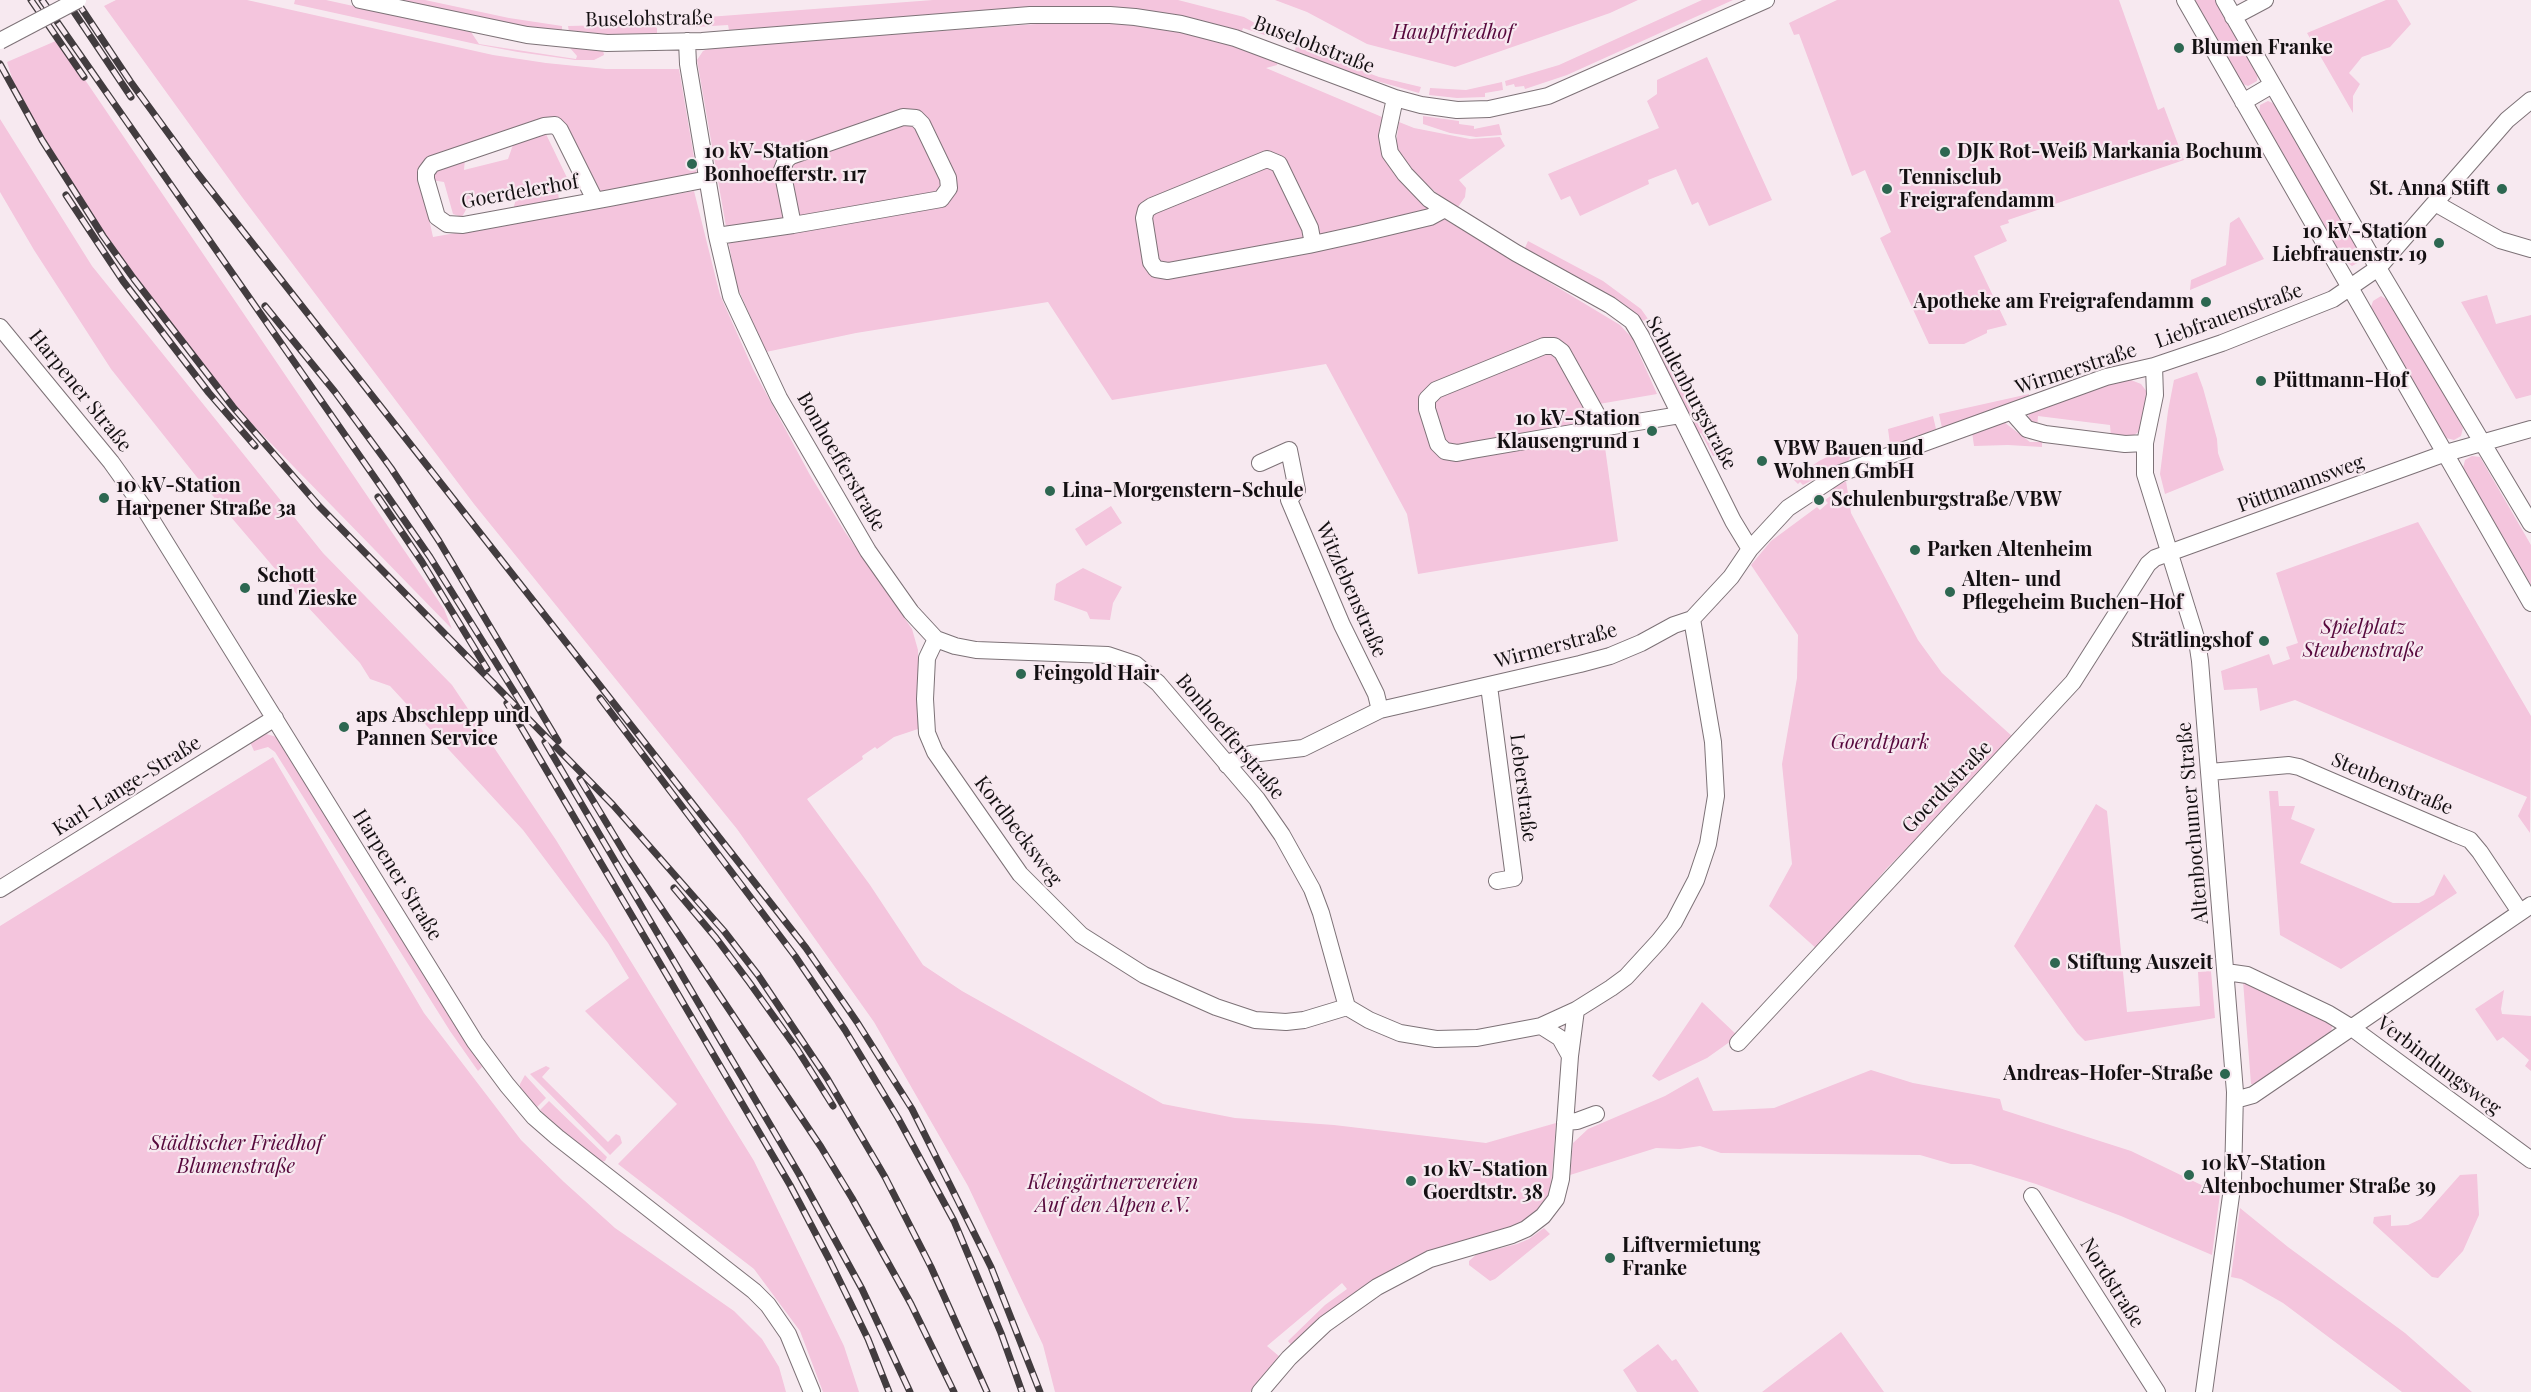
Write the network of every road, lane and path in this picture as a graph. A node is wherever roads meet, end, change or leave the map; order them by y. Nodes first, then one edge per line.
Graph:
1 (78, 0) edge
2 (360, 0) edge
3 (1766, 0) edge
4 (2185, 0) edge
5 (2224, 0) edge
6 (2265, 0) edge
7 (2233, 16) junction
8 (0, 41) edge
9 (687, 41) junction
10 (2272, 85) junction
11 (1395, 98) junction
12 (2531, 100) edge
13 (2243, 102) junction
14 (708, 179) junction
15 (595, 200) junction
16 (2435, 203) junction
17 (1443, 210) junction
18 (793, 225) junction
19 (717, 236) junction
20 (1313, 244) junction
21 (2531, 249) edge
22 (2378, 268) junction
23 (2351, 288) junction
24 (0, 327) edge
25 (2154, 366) junction
26 (2012, 412) junction
27 (1680, 415) junction
28 (1601, 428) junction
29 (2531, 429) edge
30 (2145, 443) junction
31 (2483, 444) junction
32 (2446, 453) junction
33 (1260, 463) dead end
34 (2531, 524) edge
35 (1750, 549) junction
36 (2170, 554) junction
37 (2531, 603) edge
38 (1692, 619) junction
39 (936, 639) junction
40 (1489, 686) junction
41 (1380, 710) junction
42 (275, 718) junction
43 (1227, 765) junction
44 (2210, 772) junction
45 (1497, 881) dead end
46 (0, 889) edge
47 (2526, 909) edge
48 (2226, 972) junction
49 (1347, 1007) junction
50 (1576, 1010) junction
51 (1541, 1026) junction
52 (2352, 1028) junction
53 (1738, 1043) dead end
54 (1570, 1056) junction
55 (2235, 1100) junction
56 (1596, 1114) dead end
57 (1565, 1122) junction
58 (2531, 1160) edge
59 (2032, 1196) dead end
60 (812, 1392) edge
61 (1260, 1392) edge
62 (2157, 1392) edge
63 (2204, 1392) edge

1 - 8 street, bridge
2 - 9 street, Buselohstraße
3 - 11 street, Buselohstraße
4 - 13 street
5 - 7 street
6 - 7 street
7 - 10 street
9 - 11 street, Buselohstraße
9 - 14 street, Bonhoefferstraße
10 - 13 street
10 - 22 street
11 - 17 street, Schulenburgstraße
12 - 16 street
13 - 23 street
14 - 15 street, Goerdelerhof
14 - 19 street, Bonhoefferstraße
15 - 15 street, Goerdelerhof
16 - 21 street
16 - 22 street
17 - 20 street
17 - 27 street, Schulenburgstraße
18 - 18 street
18 - 19 street
19 - 39 street, Bonhoefferstraße
20 - 20 street
22 - 23 street, Liebfrauenstraße
22 - 31 street
23 - 25 street, Liebfrauenstraße
23 - 32 street
24 - 42 street, Harpener Straße
25 - 26 street, Wirmerstraße
25 - 30 street, Altenbochumer Straße
26 - 30 street, Wirmerstraße
26 - 35 street, Wirmerstraße
27 - 28 street
27 - 35 street, Schulenburgstraße
28 - 28 street
29 - 31 street, Püttmannsweg
30 - 36 street, Altenbochumer Straße
31 - 32 street, Püttmannsweg
31 - 34 street
32 - 36 street, Püttmannsweg
32 - 37 street
33 - 41 street, Witzlebenstraße
35 - 38 street, Wirmerstraße
36 - 44 street, Altenbochumer Straße
36 - 53 street, Goerdtstraße
38 - 40 street, Wirmerstraße
38 - 50 street
39 - 43 street, Bonhoefferstraße
39 - 49 street, Kordbecksweg
40 - 41 street, Wirmerstraße
40 - 45 street, Leberstraße
41 - 43 street, Wirmerstraße
42 - 46 street, Karl-Lange-Straße
42 - 60 street, Harpener Straße
43 - 49 street, Bonhoefferstraße
44 - 47 street, Steubenstraße
44 - 48 street, Altenbochumer Straße
47 - 52 street
48 - 52 street
48 - 55 street, Altenbochumer Straße
49 - 51 street
50 - 51 street
50 - 54 street
51 - 54 street
52 - 55 street
52 - 58 street, Verbindungsweg
54 - 57 street
55 - 63 street, Altenbochumer Straße
56 - 57 street
57 - 61 street
59 - 62 street, Nordstraße

